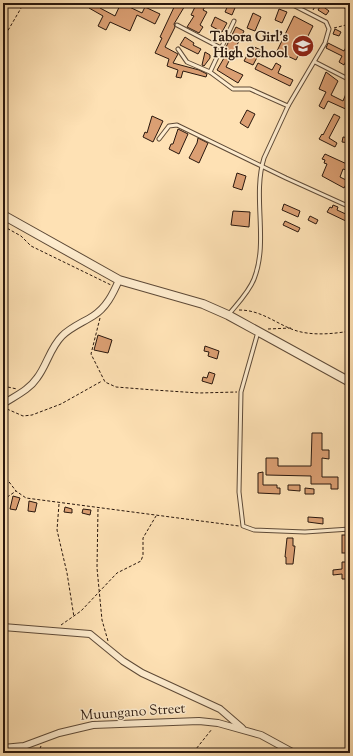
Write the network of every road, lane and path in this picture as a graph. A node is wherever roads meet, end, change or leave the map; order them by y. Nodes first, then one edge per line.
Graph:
1 (24, 3) edge
2 (289, 3) edge
3 (317, 3) edge
4 (310, 14) junction
5 (234, 21) dead end
6 (350, 24) edge
7 (177, 26) dead end
8 (329, 29) junction
9 (3, 39) edge
10 (221, 48) junction
11 (178, 49) dead end
12 (315, 62) junction
13 (210, 72) junction
14 (350, 80) edge
15 (288, 106) junction
16 (159, 139) dead end
17 (261, 166) junction
18 (350, 207) edge
19 (3, 215) edge
20 (3, 226) edge
21 (119, 280) junction
22 (116, 288) junction
23 (104, 308) junction
24 (230, 312) junction
25 (291, 328) junction
26 (350, 331) edge
27 (258, 332) junction
28 (103, 381) junction
29 (350, 382) edge
30 (3, 386) edge
31 (23, 391) junction
32 (241, 392) junction
33 (4, 406) edge
34 (3, 474) edge
35 (16, 491) junction
36 (3, 500) edge
37 (59, 504) junction
38 (98, 508) junction
39 (156, 516) junction
40 (243, 526) junction
41 (349, 530) edge
42 (100, 592) junction
43 (74, 617) junction
44 (3, 628) edge
45 (53, 631) junction
46 (108, 648) junction
47 (218, 723) junction
48 (243, 729) junction
49 (3, 748) edge
50 (196, 753) edge
51 (294, 753) edge

1 - 9 path
2 - 4 lane
3 - 4 path
4 - 8 lane
5 - 10 lane
6 - 8 path
7 - 10 lane
8 - 12 lane
10 - 13 lane
11 - 13 lane
12 - 14 lane
12 - 15 lane
13 - 15 lane
15 - 17 lane
16 - 17 lane
17 - 18 lane
17 - 24 lane
19 - 21 street
20 - 22 path
21 - 22 street
21 - 24 street
22 - 23 street
23 - 28 path
23 - 31 street
24 - 25 path
24 - 27 street
25 - 26 path
25 - 27 path
27 - 29 street
27 - 32 lane
28 - 32 path
28 - 33 path
30 - 31 path
31 - 33 street
32 - 40 lane
34 - 35 path
35 - 36 path
35 - 37 path
37 - 38 path
37 - 43 path
38 - 39 path
38 - 42 path
39 - 40 path
39 - 42 path
40 - 41 lane
42 - 43 path
42 - 46 path
43 - 45 path
44 - 45 street, Muungano Street
45 - 46 street, Muungano Street
46 - 48 street, Muungano Street
47 - 48 street, Muungano Street
47 - 49 street, Muungano Street
47 - 50 path
48 - 51 street, Muungano Street

